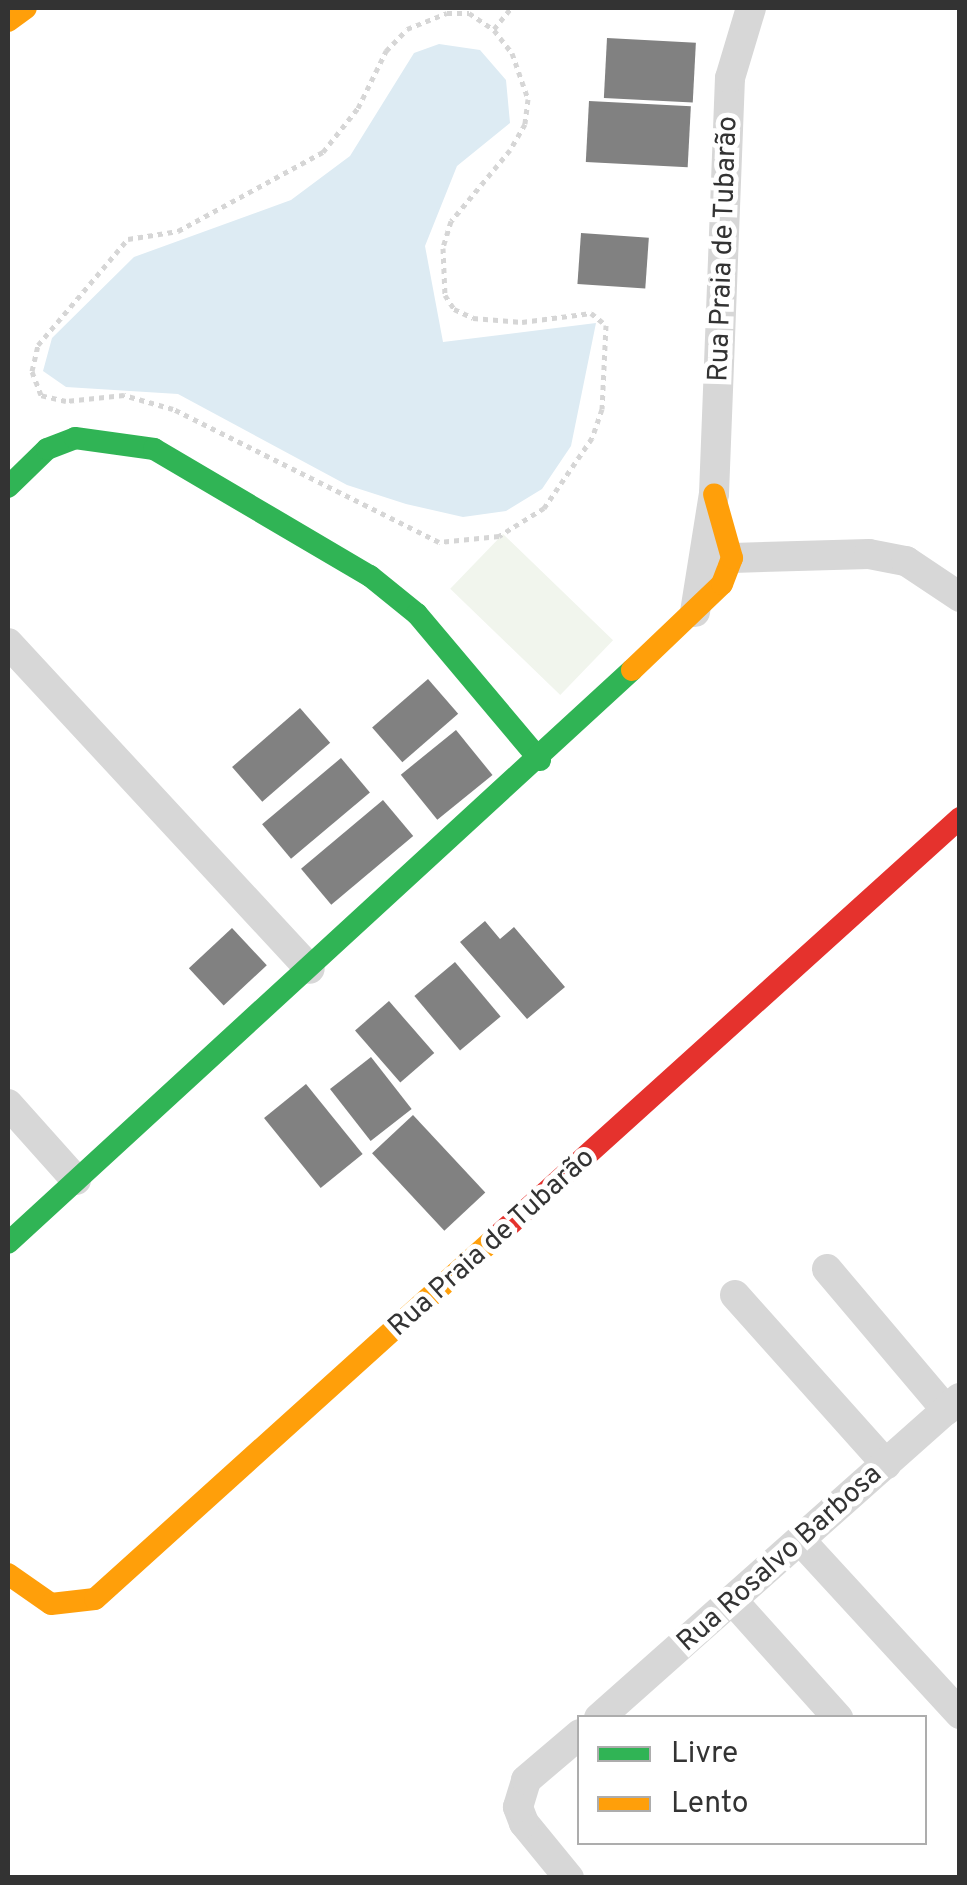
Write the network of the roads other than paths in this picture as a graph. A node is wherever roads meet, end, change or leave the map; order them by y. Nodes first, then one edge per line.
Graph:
1 (26, 8) edge
2 (751, 8) edge
3 (8, 21) edge
4 (8, 487) edge
5 (714, 494) junction
6 (732, 558) junction
7 (960, 597) edge
8 (695, 612) junction
9 (8, 642) edge
10 (540, 760) junction
11 (960, 818) edge
12 (310, 969) junction
13 (8, 1104) edge
14 (76, 1180) junction
15 (8, 1243) edge
16 (827, 1269) dead end
17 (735, 1295) dead end
18 (953, 1404) edge
19 (886, 1464) junction
20 (801, 1541) junction
21 (8, 1574) edge
22 (734, 1602) junction
23 (960, 1714) edge
24 (602, 1715) edge
25 (835, 1715) edge
26 (577, 1737) edge
27 (568, 1878) edge

1 - 3 street
2 - 5 street, Rua Praia de Tubarão
4 - 10 street
5 - 6 street, Rua Praia de Tubarão
5 - 8 street, Rua Praia de Tubarão
6 - 7 street
6 - 8 street
8 - 10 street
9 - 12 street
10 - 12 street
11 - 21 street, Rua Praia de Tubarão
12 - 14 street
13 - 14 street
14 - 15 street
16 - 18 street
17 - 19 street
18 - 19 street, Rua Rosalvo Barbosa
19 - 20 street, Rua Rosalvo Barbosa
20 - 22 street, Rua Rosalvo Barbosa
20 - 23 street
22 - 24 street, Rua Rosalvo Barbosa
22 - 25 street
26 - 27 street

